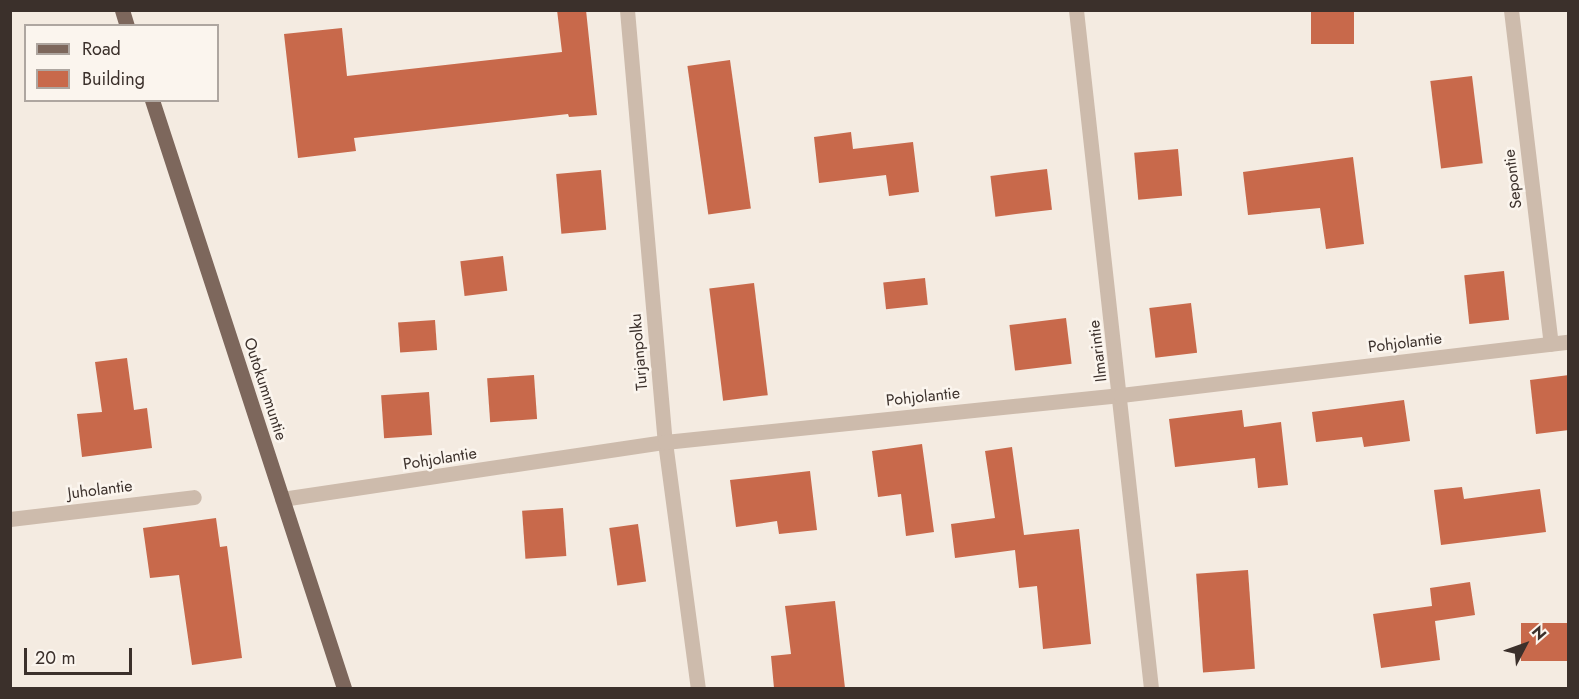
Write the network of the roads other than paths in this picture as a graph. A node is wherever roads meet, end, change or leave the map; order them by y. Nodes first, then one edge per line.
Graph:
1 (627, 10) edge
2 (1076, 10) edge
3 (1511, 10) edge
4 (153, 102) edge
5 (1569, 342) edge
6 (1551, 344) junction
7 (1121, 395) junction
8 (665, 442) junction
9 (194, 496) dead end
10 (282, 499) junction
11 (10, 519) edge
12 (344, 688) edge
13 (698, 688) edge
14 (1151, 688) edge

1 - 8 street, Turjanpolku
2 - 7 street, Ilmarintie
3 - 6 street, Sepontie
4 - 10 main road, Outokummuntie
5 - 6 street, Pohjolantie
6 - 7 street, Pohjolantie
7 - 8 street, Pohjolantie
7 - 14 street, Ilmarintie
8 - 10 street, Pohjolantie
8 - 13 street, Turjanpolku
9 - 11 street, Juholantie
10 - 12 main road, Outokummuntie

